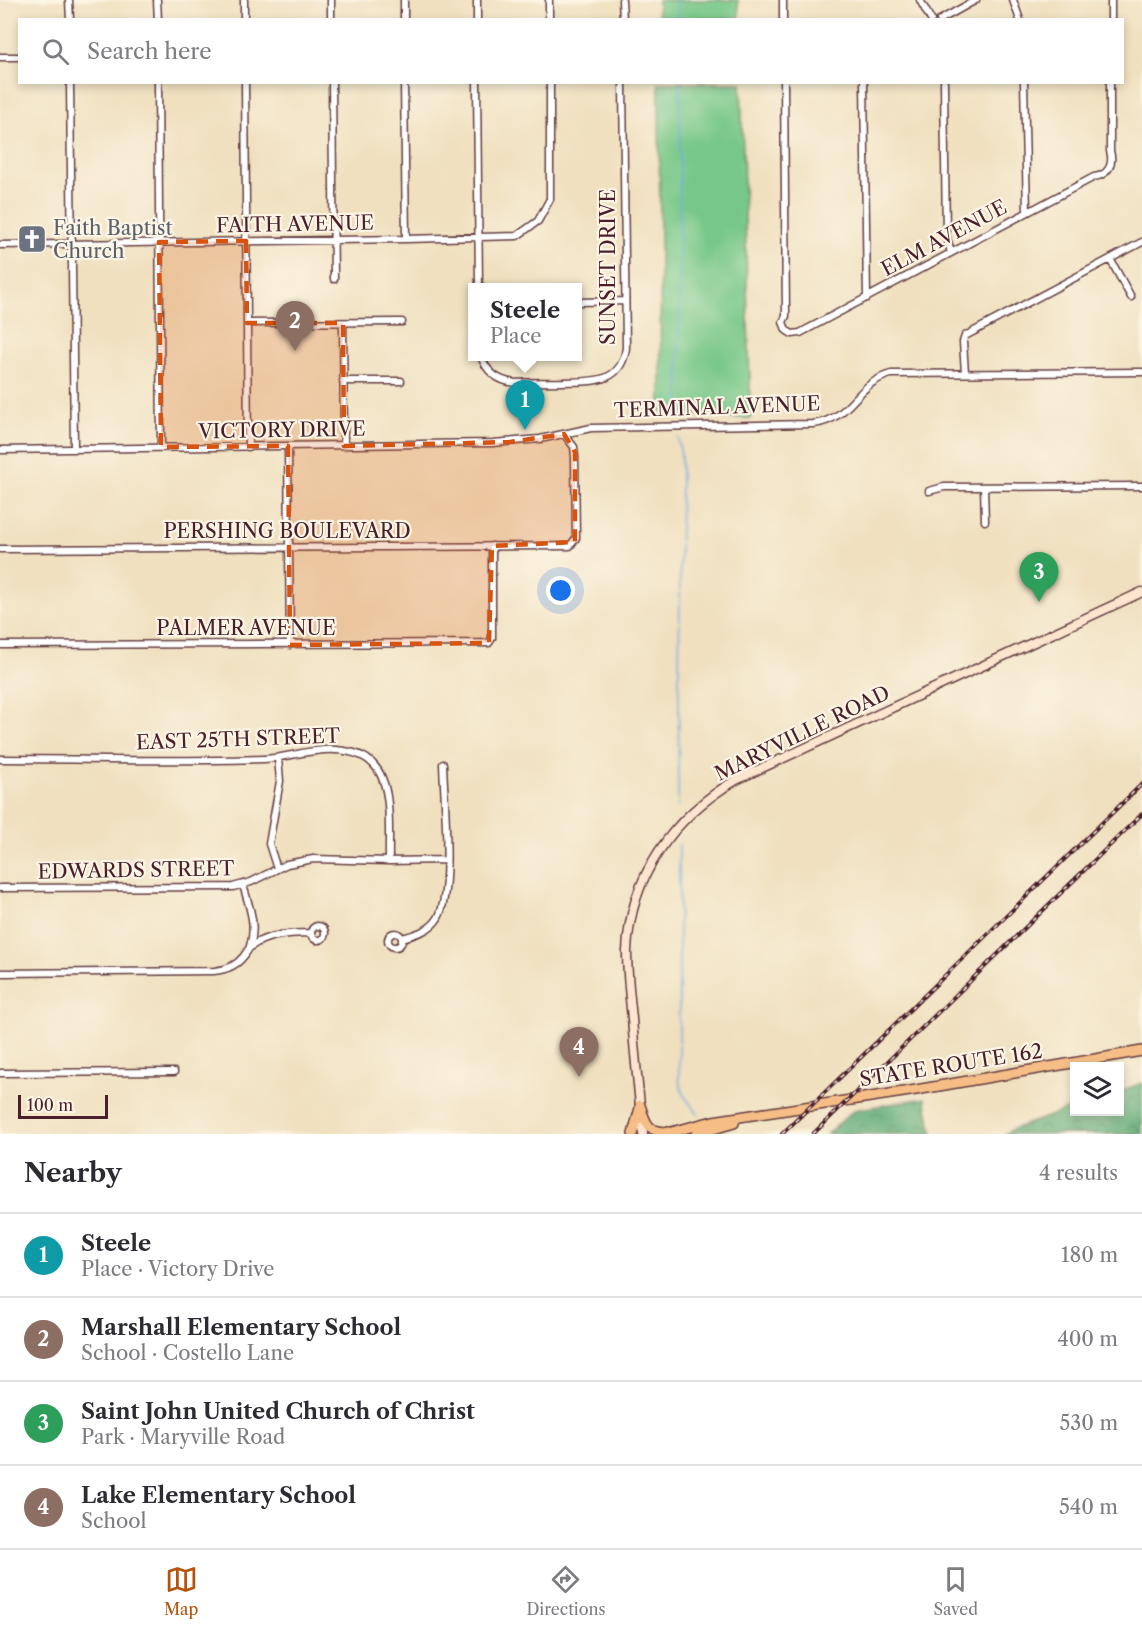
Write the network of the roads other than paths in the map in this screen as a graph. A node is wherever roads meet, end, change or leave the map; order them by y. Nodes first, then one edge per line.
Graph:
1 (69, 0) edge
2 (158, 0) edge
3 (244, 0) edge
4 (331, 0) edge
5 (404, 0) edge
6 (477, 0) edge
7 (549, 0) edge
8 (622, 0) edge
9 (783, 0) edge
10 (920, 0) edge
11 (976, 0) edge
12 (1013, 0) edge
13 (1111, 0) edge
14 (70, 18) edge
15 (158, 18) edge
16 (244, 18) edge
17 (331, 18) edge
18 (404, 18) edge
19 (477, 18) edge
20 (549, 18) edge
21 (623, 18) edge
22 (783, 18) edge
23 (930, 18) edge
24 (944, 18) edge
25 (1019, 18) edge
26 (1111, 18) edge
27 (0, 57) edge
28 (18, 57) edge
29 (70, 84) edge
30 (158, 84) edge
31 (245, 84) edge
32 (332, 84) edge
33 (404, 84) edge
34 (477, 84) edge
35 (550, 84) edge
36 (623, 84) edge
37 (784, 84) edge
38 (864, 84) edge
39 (944, 84) edge
40 (1024, 84) edge
41 (1110, 84) edge
42 (1027, 213) junction
43 (479, 238) junction
44 (406, 239) junction
45 (333, 240) junction
46 (246, 241) junction
47 (159, 242) junction
48 (1142, 242) edge
49 (72, 243) junction
50 (0, 245) edge
51 (951, 253) junction
52 (1110, 259) junction
53 (334, 279) dead end
54 (479, 283) edge
55 (1131, 297) dead end
56 (867, 298) junction
57 (625, 301) junction
58 (582, 302) edge
59 (402, 322) dead end
60 (247, 323) junction
61 (343, 323) junction
62 (484, 361) edge
63 (1142, 372) edge
64 (964, 373) junction
65 (343, 381) junction
66 (401, 381) dead end
67 (564, 434) junction
68 (288, 446) junction
69 (344, 446) junction
70 (161, 447) junction
71 (248, 447) junction
72 (74, 448) junction
73 (0, 450) edge
74 (1142, 486) edge
75 (984, 487) junction
76 (929, 491) dead end
77 (985, 521) dead end
78 (492, 546) junction
79 (289, 548) junction
80 (0, 549) edge
81 (1142, 592) edge
82 (0, 645) edge
83 (290, 645) junction
84 (278, 758) junction
85 (0, 759) edge
86 (443, 764) dead end
87 (446, 860) junction
88 (389, 861) junction
89 (277, 869) junction
90 (243, 885) junction
91 (0, 888) edge
92 (311, 933) dead end
93 (402, 938) dead end
94 (250, 946) junction
95 (0, 973) edge
96 (1142, 1051) edge
97 (174, 1072) dead end
98 (0, 1073) edge
99 (640, 1105) junction
100 (765, 1114) junction
101 (668, 1133) edge
102 (633, 1134) edge
103 (643, 1134) edge
104 (696, 1134) edge

1 - 14 street
2 - 15 street
3 - 16 street
4 - 17 street
5 - 18 street
6 - 19 street
7 - 20 street
8 - 21 street
9 - 22 street
10 - 23 street
11 - 24 street
12 - 25 street
13 - 26 street
27 - 28 street
29 - 49 street
30 - 47 street
31 - 46 street
32 - 45 street
33 - 44 street
34 - 43 street
35 - 43 street, FAITH AVENUE
36 - 57 street, SUNSET DRIVE
37 - 56 street, ELM AVENUE
38 - 56 street
39 - 51 street
40 - 42 street
41 - 42 street, ELM AVENUE
42 - 51 street, ELM AVENUE
43 - 44 street, FAITH AVENUE
43 - 54 street
44 - 45 street, FAITH AVENUE
45 - 46 street, FAITH AVENUE
45 - 53 street
46 - 47 street, FAITH AVENUE
46 - 60 street
47 - 49 street, FAITH AVENUE
47 - 70 street
48 - 52 street
49 - 50 street, FAITH AVENUE
49 - 72 street
51 - 56 street, ELM AVENUE
52 - 55 street
52 - 64 street
57 - 58 street
57 - 62 street, SUNSET DRIVE
59 - 61 street
60 - 61 street
60 - 71 street
61 - 65 street
63 - 64 street, TERMINAL AVENUE
64 - 67 street, TERMINAL AVENUE
65 - 66 street
65 - 69 street
67 - 69 street, VICTORY DRIVE
67 - 78 street, PERSHING BOULEVARD
68 - 69 street, VICTORY DRIVE
68 - 71 street, VICTORY DRIVE
68 - 79 street
70 - 71 street, VICTORY DRIVE
70 - 72 street, VICTORY DRIVE
72 - 73 street, VICTORY DRIVE
74 - 75 street
75 - 76 street
75 - 77 street
78 - 79 street, PERSHING BOULEVARD
78 - 83 street, PALMER AVENUE
79 - 80 street, PERSHING BOULEVARD
79 - 83 street
81 - 99 main road, MARYVILLE ROAD
82 - 83 street, PALMER AVENUE
84 - 85 street, EAST 25TH STREET
84 - 88 street, EAST 25TH STREET
84 - 89 street
86 - 87 street
87 - 88 street, EDWARDS STREET
87 - 93 street
88 - 89 street, EDWARDS STREET
89 - 90 street, EDWARDS STREET
90 - 91 street, EDWARDS STREET
90 - 94 street
92 - 94 street
94 - 95 street
96 - 100 main road, STATE ROUTE 162
97 - 98 street
99 - 101 main road
99 - 102 main road
99 - 103 main road, MARYVILLE ROAD
100 - 101 main road, STATE ROUTE 162
100 - 104 main road, STATE ROUTE 162

